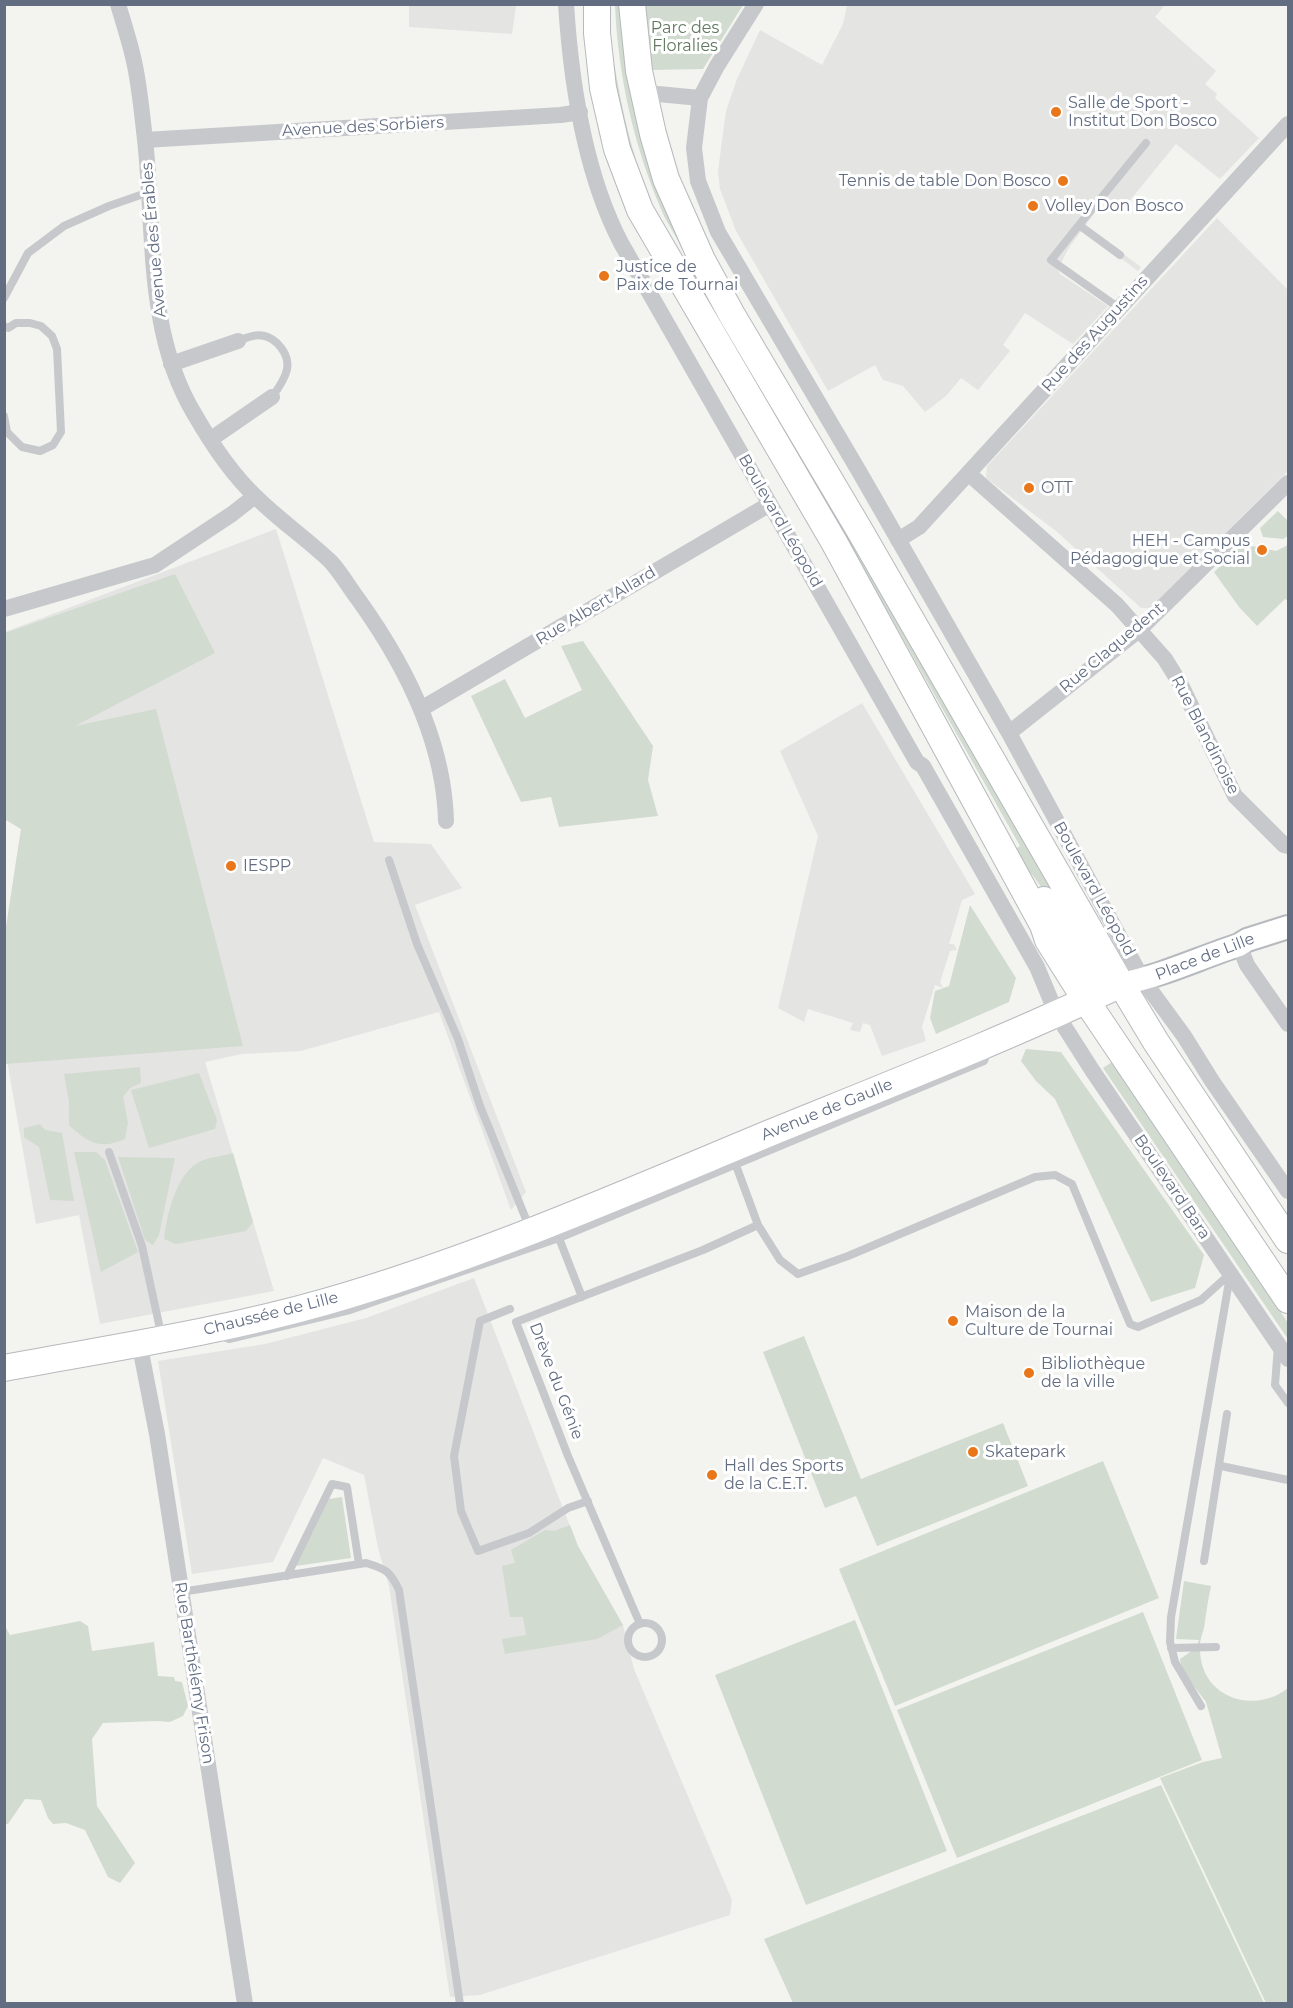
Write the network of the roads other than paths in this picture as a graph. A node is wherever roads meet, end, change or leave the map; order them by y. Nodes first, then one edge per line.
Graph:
1 (118, 4) edge
2 (566, 4) edge
3 (597, 4) edge
4 (632, 4) edge
5 (756, 4) edge
6 (645, 98) junction
7 (700, 98) junction
8 (580, 112) junction
9 (1288, 124) edge
10 (145, 140) junction
11 (1146, 143) dead end
12 (149, 192) junction
13 (1079, 225) junction
14 (1120, 255) dead end
15 (4, 298) edge
16 (1119, 308) junction
17 (4, 327) edge
18 (238, 341) joint
19 (171, 364) junction
20 (272, 397) joint
21 (4, 416) edge
22 (211, 439) junction
23 (968, 473) junction
24 (1288, 483) edge
25 (255, 496) junction
26 (770, 504) junction
27 (898, 540) junction
28 (4, 609) edge
29 (1139, 630) junction
30 (421, 709) junction
31 (1009, 733) junction
32 (446, 821) dead end
33 (1288, 846) edge
34 (389, 860) dead end
35 (1288, 927) edge
36 (1239, 945) junction
37 (1113, 990) junction
38 (1057, 1015) junction
39 (1288, 1024) edge
40 (109, 1152) dead end
41 (732, 1158) junction
42 (1288, 1191) edge
43 (758, 1225) junction
44 (548, 1231) junction
45 (1288, 1241) edge
46 (1231, 1273) junction
47 (582, 1297) junction
48 (1288, 1300) edge
49 (510, 1309) dead end
50 (151, 1340) junction
51 (1278, 1343) junction
52 (1288, 1359) edge
53 (4, 1368) edge
54 (1288, 1403) edge
55 (1227, 1414) dead end
56 (1221, 1466) junction
57 (1288, 1480) edge
58 (588, 1501) junction
59 (1204, 1561) dead end
60 (359, 1564) junction
61 (286, 1576) junction
62 (181, 1592) junction
63 (640, 1624) junction
64 (1216, 1647) dead end
65 (1172, 1648) junction
66 (1201, 1706) dead end
67 (245, 2004) edge
68 (460, 2004) edge

1 - 10 street, Avenue des Érables
2 - 8 street, Boulevard Léopold
3 - 37 main road
4 - 6 main road, Boulevard Léopold
5 - 7 street, Boulevard Léopold
6 - 7 street
6 - 37 main road, Boulevard Léopold
7 - 27 street, Boulevard Léopold
8 - 10 street, Avenue des Sorbiers
8 - 26 street, Boulevard Léopold
9 - 16 street, Rue des Augustins
10 - 12 street, Avenue des Érables
11 - 13 lane
12 - 15 lane
12 - 19 street, Avenue des Érables
13 - 14 lane
13 - 16 lane
16 - 23 street, Rue des Augustins
17 - 21 lane
18 - 19 street
18 - 20 lane
19 - 22 street, Avenue des Érables
20 - 22 street
22 - 25 street, Avenue des Érables
23 - 27 street, Rue des Augustins
23 - 29 street, Rue Blandinoise
24 - 29 street, Rue Claquedent
25 - 28 street
25 - 30 street, Avenue des Érables
26 - 30 street, Rue Albert Allard
26 - 38 street, Boulevard Léopold
27 - 31 street, Boulevard Léopold
29 - 31 street, Rue Claquedent
29 - 33 street, Rue Blandinoise
30 - 32 street, Avenue des Érables
31 - 37 street, Boulevard Léopold
34 - 44 lane
35 - 36 street, Place de Lille
36 - 37 street, Place de Lille
36 - 39 street
37 - 38 main road, Avenue de Gaulle
37 - 42 street
37 - 45 main road
37 - 48 main road, Boulevard Bara
38 - 41 main road, Avenue de Gaulle
38 - 46 street, Boulevard Bara
40 - 50 lane
41 - 43 lane
41 - 44 main road, Avenue de Gaulle
43 - 46 lane
43 - 47 lane, Drève du Génie
44 - 47 lane
44 - 50 main road, Chaussée de Lille
46 - 51 street, Boulevard Bara
46 - 65 lane
47 - 58 lane, Drève du Génie
49 - 58 lane
50 - 53 main road, Chaussée de Lille
50 - 62 street, Rue Barthélémy Frison
51 - 52 street, Boulevard Bara
51 - 54 lane
55 - 56 lane
56 - 57 lane
56 - 59 lane
58 - 63 lane, Drève du Génie
60 - 61 lane
60 - 61 lane
60 - 68 lane
61 - 62 lane
62 - 67 street, Rue Barthélémy Frison
63 - 63 lane
64 - 65 lane
65 - 66 lane

